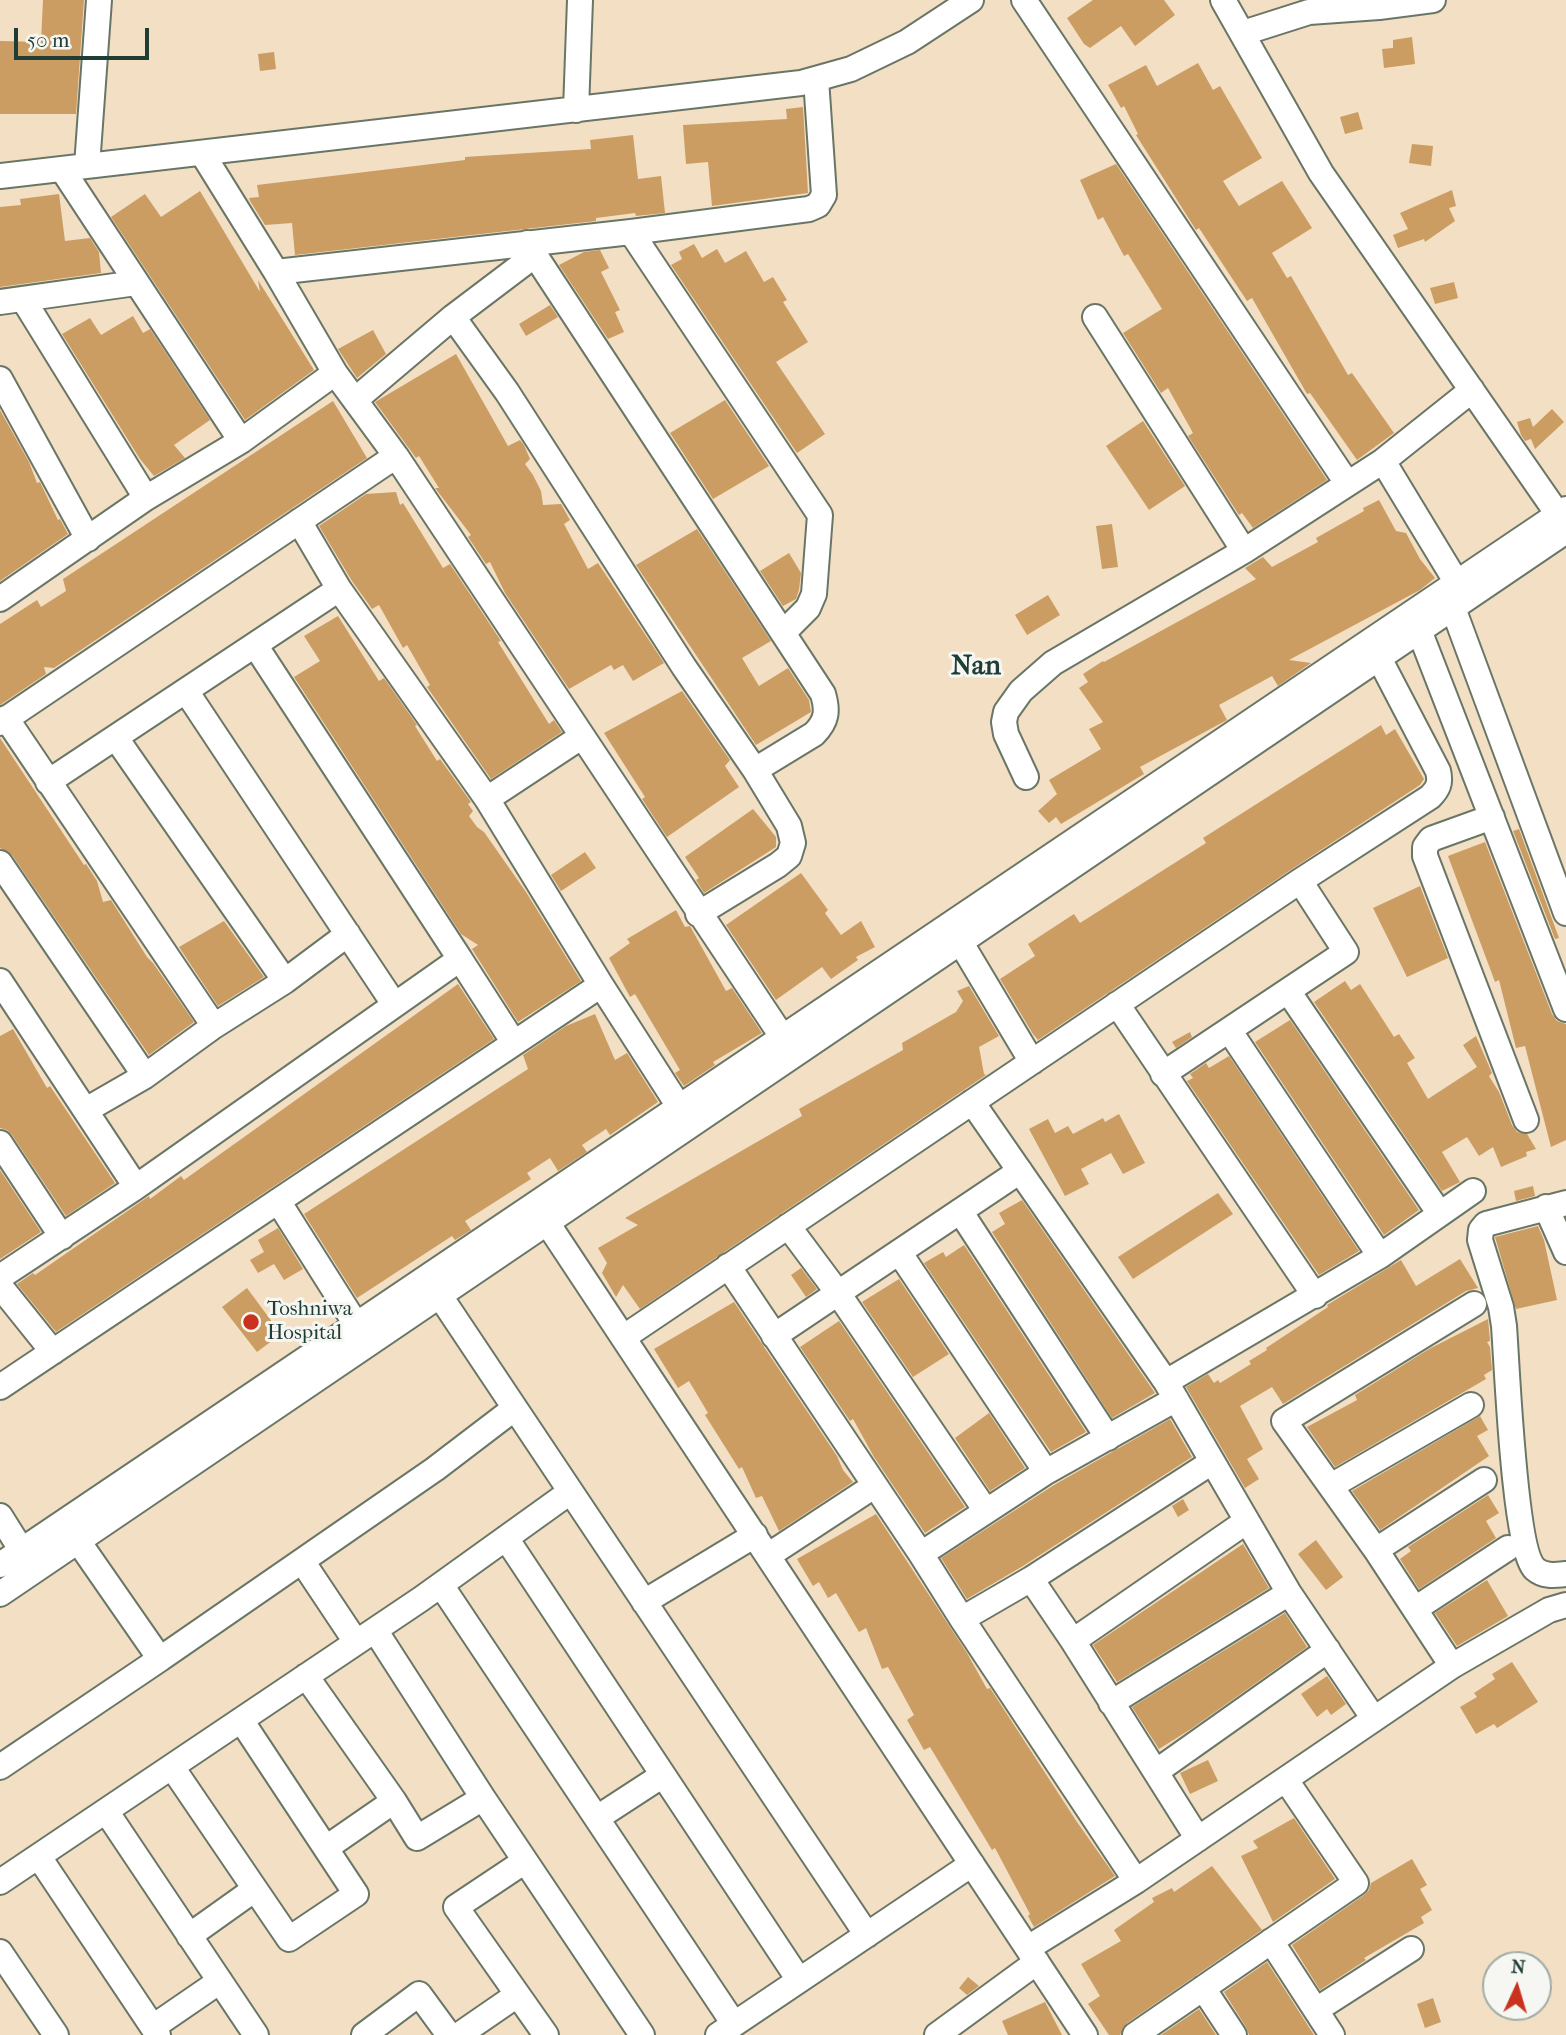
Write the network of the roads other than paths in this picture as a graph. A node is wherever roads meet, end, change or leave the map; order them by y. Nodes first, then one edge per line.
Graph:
1 (99, 0) edge
2 (580, 0) edge
3 (971, 0) edge
4 (1024, 0) edge
5 (1223, 0) edge
6 (1433, 0) edge
7 (1243, 33) junction
8 (816, 79) junction
9 (576, 110) junction
10 (202, 153) junction
11 (87, 166) junction
12 (61, 169) junction
13 (0, 176) edge
14 (631, 232) junction
15 (531, 249) junction
16 (276, 272) junction
17 (136, 283) junction
18 (12, 300) edge
19 (453, 317) junction
20 (1095, 317) dead end
21 (335, 373) junction
22 (0, 379) edge
23 (1472, 390) junction
24 (355, 400) junction
25 (241, 441) junction
26 (396, 456) junction
27 (1383, 461) junction
28 (1347, 483) junction
29 (146, 498) junction
30 (1564, 520) edge
31 (299, 521) junction
32 (88, 539) junction
33 (1244, 551) junction
34 (1457, 583) junction
35 (339, 589) junction
36 (0, 599) edge
37 (1453, 608) junction
38 (1419, 631) junction
39 (783, 634) junction
40 (255, 645) junction
41 (1379, 658) junction
42 (186, 691) junction
43 (3, 720) edge
44 (116, 737) junction
45 (581, 737) junction
46 (755, 770) junction
47 (1026, 777) dead end
48 (48, 782) junction
49 (486, 799) junction
50 (1492, 817) junction
51 (0, 863) edge
52 (1300, 881) junction
53 (1566, 913) edge
54 (698, 914) junction
55 (348, 934) junction
56 (961, 943) junction
57 (460, 959) junction
58 (285, 981) junction
59 (601, 985) junction
60 (1287, 991) junction
61 (4, 994) edge
62 (394, 1004) junction
63 (1117, 1004) junction
64 (1566, 1009) edge
65 (214, 1026) junction
66 (1229, 1030) junction
67 (514, 1043) junction
68 (788, 1046) junction
69 (1032, 1062) junction
70 (1163, 1074) junction
71 (145, 1076) junction
72 (972, 1102) junction
73 (86, 1110) junction
74 (686, 1116) junction
75 (1526, 1120) dead end
76 (0, 1143) edge
77 (1020, 1171) junction
78 (136, 1187) junction
79 (1473, 1191) dead end
80 (278, 1201) junction
81 (1556, 1205) edge
82 (960, 1211) junction
83 (1440, 1214) junction
84 (548, 1224) junction
85 (788, 1226) junction
86 (62, 1237) junction
87 (899, 1252) junction
88 (1566, 1252) edge
89 (1380, 1256) junction
90 (728, 1266) junction
91 (0, 1277) edge
92 (0, 1286) edge
93 (838, 1293) junction
94 (440, 1296) junction
95 (1315, 1296) junction
96 (1474, 1304) dead end
97 (363, 1335) junction
98 (774, 1336) junction
99 (624, 1337) junction
100 (52, 1352) junction
101 (0, 1387) edge
102 (1171, 1391) junction
103 (1471, 1405) dead end
104 (515, 1408) junction
105 (1108, 1438) junction
106 (1212, 1462) junction
107 (1046, 1472) junction
108 (1484, 1480) dead end
109 (874, 1486) junction
110 (1331, 1486) junction
111 (570, 1492) junction
112 (986, 1511) junction
113 (0, 1516) edge
114 (1247, 1521) junction
115 (506, 1538) junction
116 (78, 1541) junction
117 (762, 1545) junction
118 (1508, 1548) dead end
119 (22, 1550) junction
120 (1376, 1550) junction
121 (921, 1554) junction
122 (302, 1561) junction
123 (0, 1565) edge
124 (1566, 1574) edge
125 (1031, 1579) junction
126 (441, 1585) junction
127 (1289, 1593) junction
128 (0, 1594) edge
129 (644, 1601) junction
130 (1566, 1605) edge
131 (1415, 1609) junction
132 (962, 1619) junction
133 (365, 1636) junction
134 (1073, 1641) junction
135 (1328, 1650) junction
136 (160, 1659) junction
137 (1452, 1666) junction
138 (306, 1676) junction
139 (1111, 1703) junction
140 (1374, 1719) junction
141 (241, 1720) junction
142 (0, 1767) edge
143 (172, 1767) junction
144 (1157, 1771) junction
145 (663, 1774) junction
146 (1286, 1780) junction
147 (483, 1798) junction
148 (394, 1801) junction
149 (106, 1811) junction
150 (597, 1818) junction
151 (1198, 1839) junction
152 (326, 1848) junction
153 (39, 1857) junction
154 (525, 1861) junction
155 (972, 1864) junction
156 (1136, 1881) junction
157 (0, 1882) edge
158 (255, 1889) junction
159 (867, 1935) junction
160 (189, 1936) junction
161 (1271, 1941) junction
162 (1411, 1949) dead end
163 (0, 1952) edge
164 (1032, 1955) junction
165 (799, 1980) junction
166 (220, 1982) junction
167 (1203, 1988) junction
168 (517, 1995) junction
169 (1316, 2010) junction
170 (726, 2030) edge
171 (156, 2031) edge
172 (56, 2035) edge
173 (256, 2035) edge
174 (364, 2035) edge
175 (449, 2035) edge
176 (459, 2035) edge
177 (546, 2035) edge
178 (642, 2035) edge
179 (937, 2035) edge
180 (1086, 2035) edge
181 (1135, 2035) edge
182 (1234, 2035) edge
183 (1332, 2035) edge

1 - 11 street
2 - 9 street
3 - 8 street
4 - 28 street
5 - 7 street
6 - 7 street
7 - 23 street
8 - 9 street
8 - 14 street
9 - 10 street
10 - 11 street
10 - 16 street
11 - 12 street
12 - 13 street
12 - 17 street
14 - 15 street
14 - 39 street
15 - 16 street
15 - 19 street
15 - 39 street
16 - 21 street
17 - 18 street
17 - 25 street
18 - 29 street
19 - 24 street
19 - 46 street
20 - 33 street
21 - 24 street
21 - 25 street
22 - 32 street
23 - 27 street
23 - 30 street
24 - 26 street
25 - 29 street
26 - 31 street
26 - 45 street
27 - 28 street
27 - 34 street
28 - 33 street
29 - 32 street
30 - 34 street
30 - 37 street
31 - 35 street
31 - 43 street
32 - 36 street
33 - 47 street
34 - 68 street
35 - 40 street
35 - 49 street
37 - 38 street
37 - 53 street
38 - 41 street
38 - 50 street
39 - 46 street
40 - 42 street
40 - 57 street
41 - 52 street
41 - 56 street
42 - 44 street
42 - 55 street
43 - 48 street
44 - 48 street
44 - 58 street
45 - 49 street
45 - 54 street
46 - 54 street
48 - 65 street
49 - 59 street
50 - 64 street
50 - 75 street
51 - 71 street
52 - 60 street
52 - 63 street
54 - 68 street
55 - 58 street
55 - 62 street
56 - 68 street
56 - 69 street
57 - 62 street
57 - 67 street
58 - 65 street
59 - 67 street
59 - 74 street
60 - 66 street
60 - 83 street
61 - 73 street
62 - 78 street
63 - 69 street
63 - 70 street
65 - 71 street
66 - 70 street
66 - 89 street
67 - 80 street
68 - 74 street
69 - 72 street
70 - 95 street
71 - 73 street
72 - 77 street
72 - 85 street
73 - 78 street
74 - 84 street
74 - 97 street
76 - 86 street
77 - 82 street
77 - 102 street
78 - 86 street
79 - 83 street
80 - 97 street
80 - 100 street
81 - 88 street
81 - 124 street
82 - 87 street
82 - 105 street
83 - 89 street
84 - 94 street
84 - 99 street
85 - 90 street
85 - 93 street
86 - 91 street
87 - 93 street
87 - 107 street
89 - 95 street
90 - 98 street
90 - 99 street
92 - 100 street
93 - 98 street
93 - 112 street
94 - 97 street
94 - 104 street
95 - 102 street
96 - 110 street
97 - 116 street
97 - 119 street
98 - 109 street
99 - 117 street
100 - 101 street
102 - 105 street
102 - 106 street
103 - 110 street
104 - 111 street
104 - 122 street
105 - 107 street
106 - 114 street
106 - 125 street
107 - 112 street
108 - 120 street
109 - 117 street
109 - 121 street
110 - 120 street
111 - 115 street
111 - 129 street
112 - 121 street
113 - 119 street
114 - 127 street
114 - 134 street
115 - 126 street
115 - 145 street
116 - 128 street
116 - 136 street
117 - 129 street
117 - 155 street
118 - 131 street
119 - 123 street
120 - 131 street
121 - 132 street
122 - 133 street
122 - 136 street
125 - 132 street
125 - 134 street
126 - 133 street
126 - 150 street
127 - 135 street
127 - 139 street
129 - 159 street
130 - 137 street
131 - 137 street
132 - 156 street
133 - 138 street
133 - 147 street
134 - 139 street
135 - 140 street
135 - 144 street
136 - 142 street
137 - 140 street
138 - 141 street
138 - 148 street
139 - 144 street
140 - 146 street
141 - 143 street
141 - 152 street
143 - 149 street
143 - 158 street
144 - 151 street
145 - 150 street
145 - 165 street
146 - 151 street
146 - 161 street
147 - 148 street
147 - 154 street
148 - 152 street
149 - 153 street
149 - 160 street
150 - 170 street
151 - 156 street
152 - 158 street
153 - 157 street
153 - 171 street
154 - 168 street
154 - 178 street
155 - 159 street
155 - 164 street
156 - 164 street
158 - 160 street
159 - 165 street
160 - 166 street
161 - 167 street
161 - 169 street
162 - 169 street
163 - 172 street
164 - 179 street
164 - 180 street
165 - 170 street
166 - 171 street
166 - 173 street
167 - 181 street
167 - 182 street
168 - 176 street
168 - 177 street
169 - 183 street
174 - 175 street

